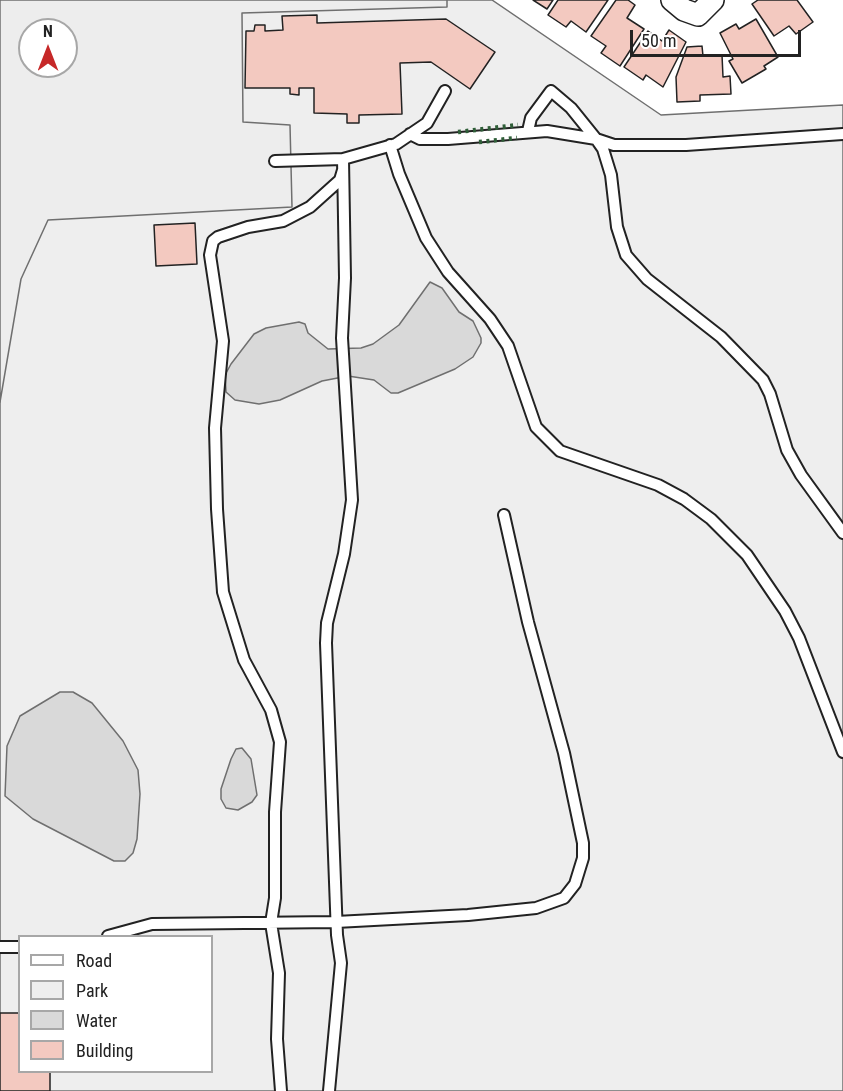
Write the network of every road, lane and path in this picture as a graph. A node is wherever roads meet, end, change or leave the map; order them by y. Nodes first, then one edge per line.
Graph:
1 (672, 0) edge
2 (713, 0) edge
3 (446, 91) dead end
4 (528, 131) junction
5 (410, 134) junction
6 (843, 134) edge
7 (596, 139) junction
8 (390, 145) junction
9 (275, 161) dead end
10 (343, 164) junction
11 (504, 515) dead end
12 (843, 533) edge
13 (843, 752) edge
14 (336, 922) junction
15 (271, 923) junction
16 (112, 935) edge
17 (0, 947) edge
18 (18, 947) edge
19 (281, 1091) edge
20 (329, 1091) edge

1 - 2 street
3 - 5 lane
4 - 5 lane
4 - 7 lane
4 - 7 lane
5 - 8 lane
6 - 7 lane
7 - 12 lane
8 - 10 lane
8 - 13 lane
9 - 10 lane
10 - 14 lane
10 - 15 lane
11 - 14 lane
14 - 15 lane
14 - 20 lane
15 - 16 lane
15 - 19 lane
17 - 18 lane

